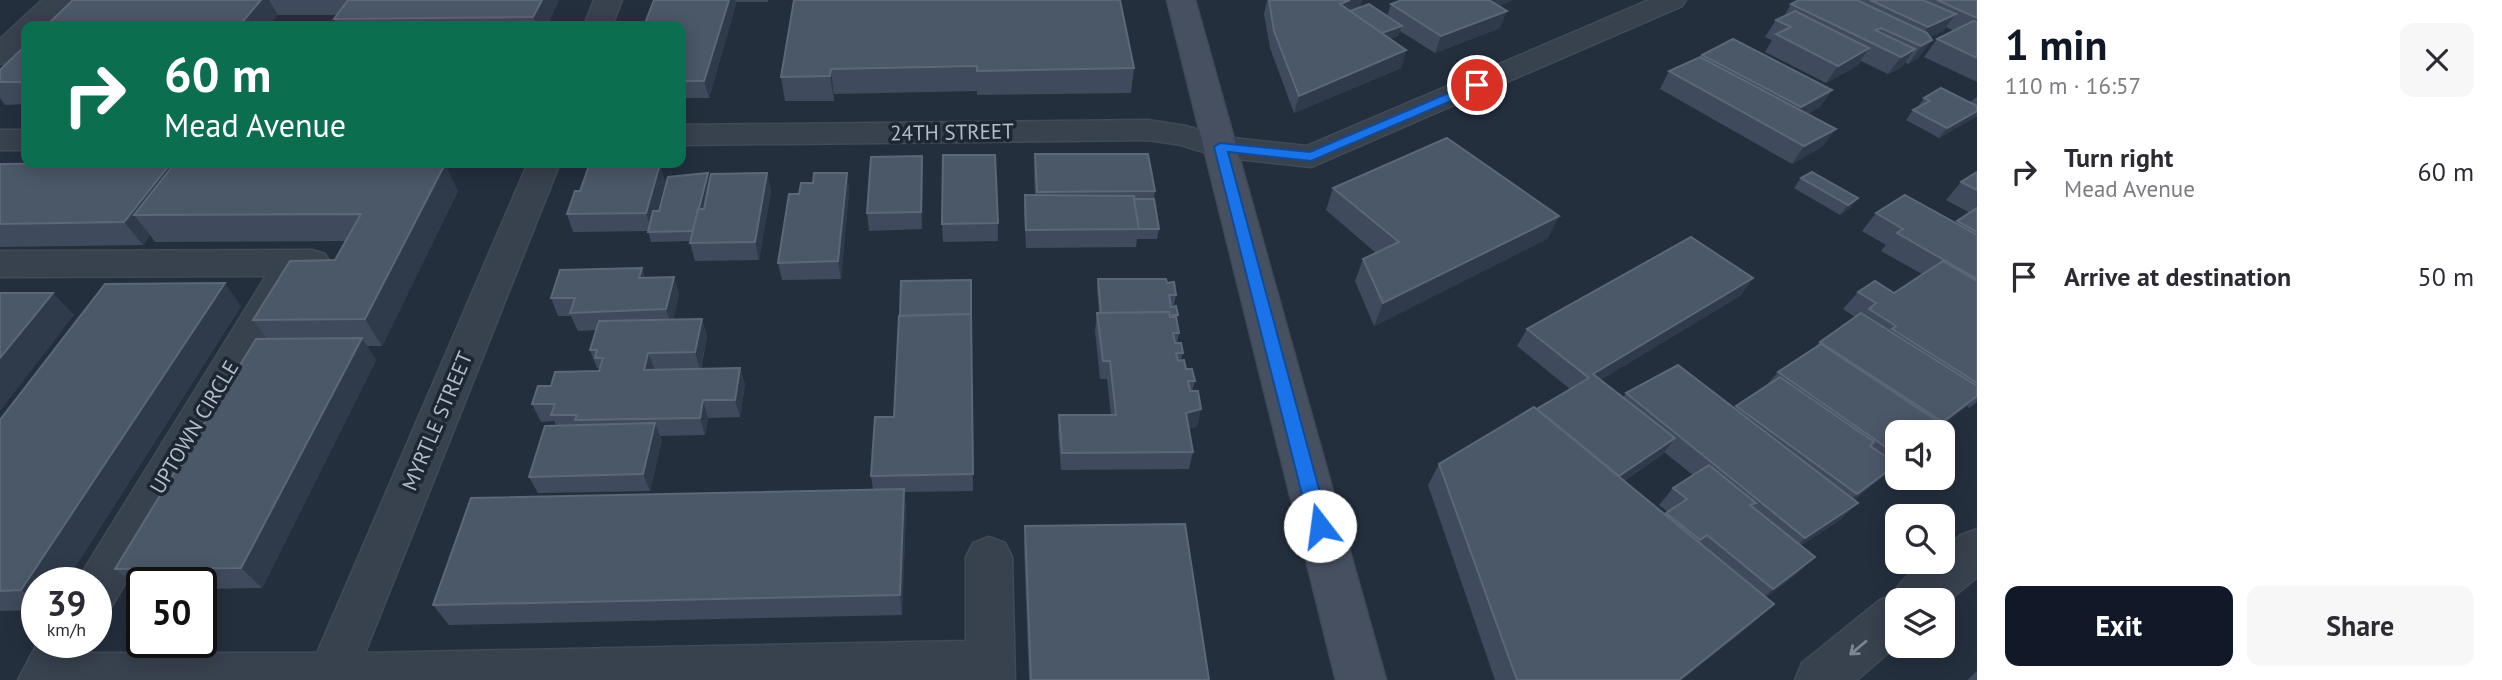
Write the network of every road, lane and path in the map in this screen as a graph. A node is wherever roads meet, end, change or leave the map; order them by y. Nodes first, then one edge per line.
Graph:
1 (58, 0) edge
2 (608, 0) edge
3 (1181, 0) edge
4 (1672, 0) edge
5 (35, 21) edge
6 (600, 21) edge
7 (21, 35) edge
8 (0, 55) edge
9 (686, 135) edge
10 (0, 140) edge
11 (21, 140) edge
12 (1220, 147) junction
13 (542, 168) edge
14 (292, 263) junction
15 (341, 263) edge
16 (0, 264) edge
17 (1977, 549) edge
18 (989, 557) dead end
19 (110, 567) edge
20 (1930, 588) edge
21 (1885, 625) edge
22 (51, 666) edge
23 (989, 672) edge
24 (330, 679) edge
25 (1361, 680) edge
26 (1820, 680) edge

1 - 5 street
2 - 6 street
3 - 12 main road
4 - 12 street, 24TH STREET
7 - 8 street
9 - 12 street, 24TH STREET
10 - 11 street
12 - 25 main road
13 - 24 street, MYRTLE STREET
14 - 15 street
14 - 16 street
14 - 19 street, UPTOWN CIRCLE
17 - 20 street
18 - 23 street
21 -> 26 street
22 - 24 street
23 - 24 street

